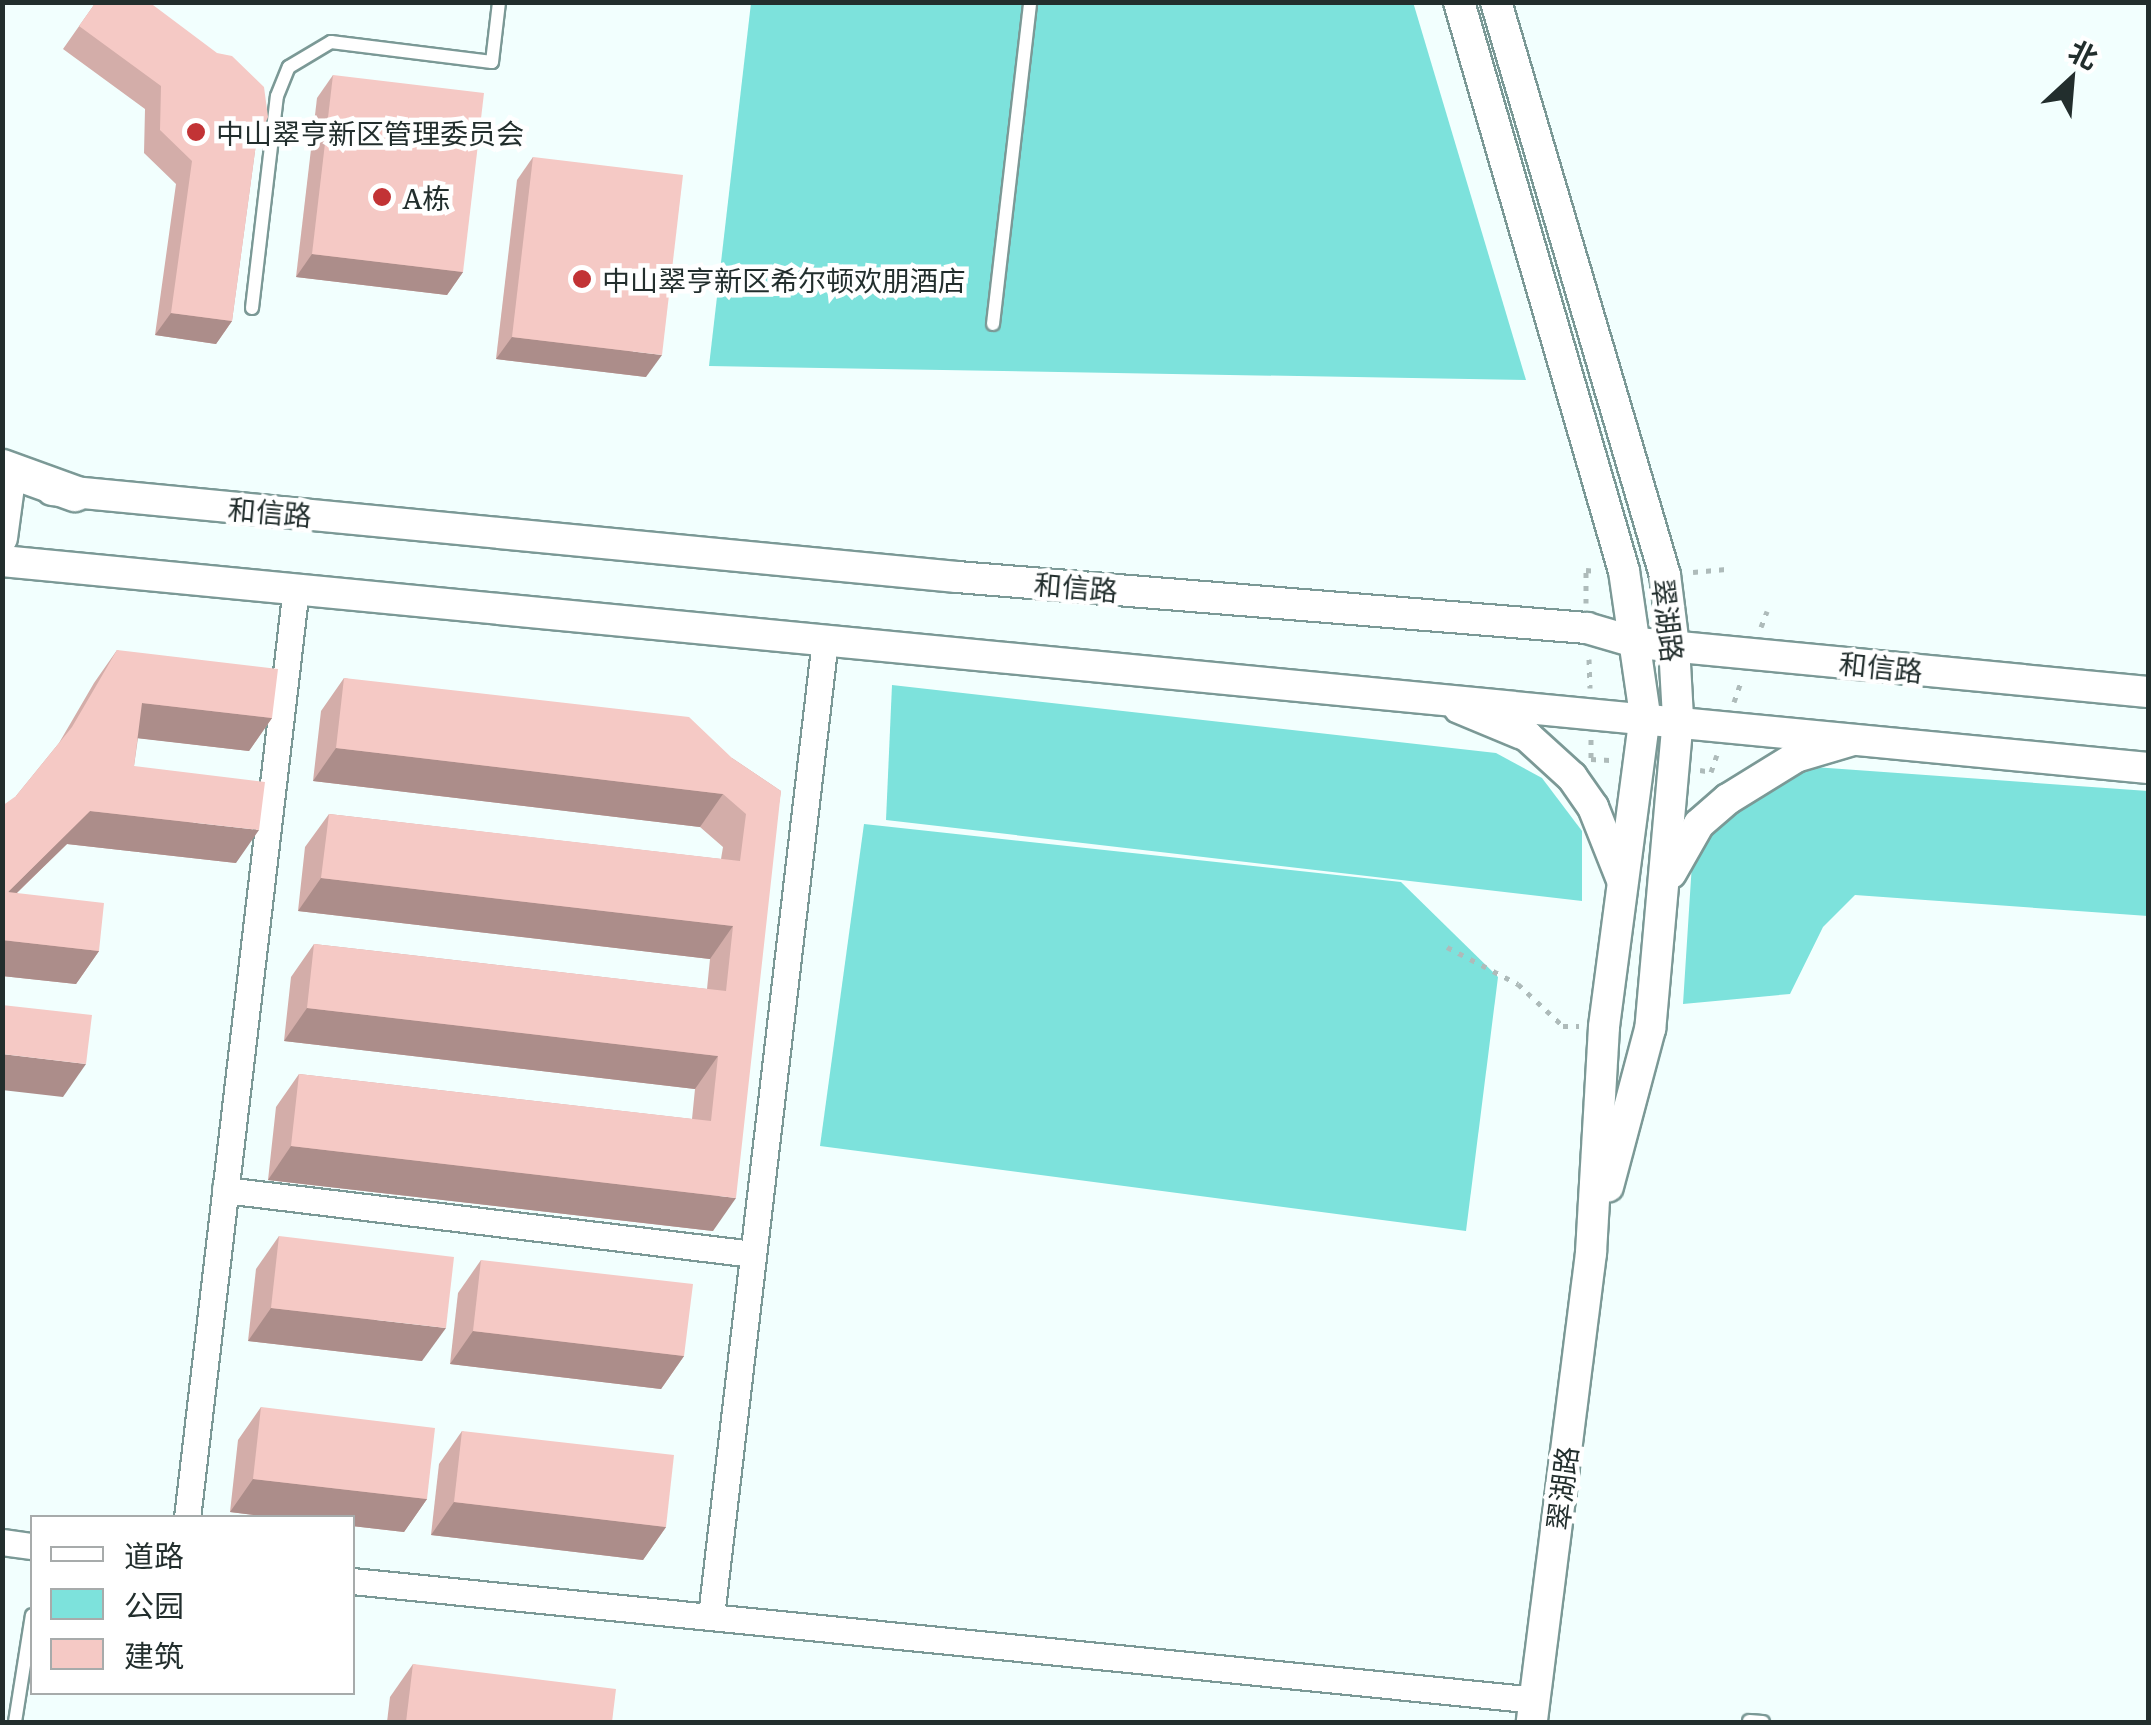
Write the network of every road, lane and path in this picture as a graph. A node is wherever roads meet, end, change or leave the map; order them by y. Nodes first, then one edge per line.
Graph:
1 (499, 2) edge
2 (1030, 2) edge
3 (1460, 2) edge
4 (1496, 2) edge
5 (252, 308) dead end
6 (994, 324) dead end
7 (4, 479) edge
8 (74, 492) joint
9 (2, 538) edge
10 (2, 561) edge
11 (296, 587) junction
12 (825, 639) junction
13 (1638, 643) junction
14 (1674, 646) junction
15 (2148, 692) edge
16 (1429, 695) junction
17 (1645, 715) junction
18 (1678, 718) junction
19 (1866, 736) junction
20 (2148, 768) edge
21 (1624, 883) junction
22 (1665, 884) junction
23 (1447, 947) dead end
24 (1604, 1027) junction
25 (225, 1190) junction
26 (1590, 1253) junction
27 (753, 1254) junction
28 (187, 1515) edge
29 (2, 1542) edge
30 (30, 1546) edge
31 (355, 1581) edge
32 (711, 1616) junction
33 (30, 1628) edge
34 (1533, 1711) edge
35 (15, 1722) edge

1 - 5 lane
2 - 6 lane
3 - 13 street, 翠湖路
4 - 14 street, 翠湖路
7 - 8 main road
7 - 9 street
8 - 13 street, 和信路
10 - 11 street
11 - 12 street
11 - 25 street
12 - 16 street
12 - 27 street
13 - 14 street, 和信路
13 - 17 street, 翠湖路
14 - 15 street, 和信路
14 - 18 street, 翠湖路
16 - 17 street
16 - 21 street
17 - 18 street
17 - 21 street, 翠湖路
18 - 19 street
18 - 22 street, 翠湖路
19 - 20 street
19 - 22 street
21 - 24 street, 翠湖路
22 - 26 street, 翠湖路
23 - 24 path
24 - 26 street, 翠湖路
25 - 27 street
25 - 28 street
26 - 34 street, 翠湖路
27 - 32 street
29 - 30 street
31 - 32 street
32 - 34 street
33 - 35 lane

